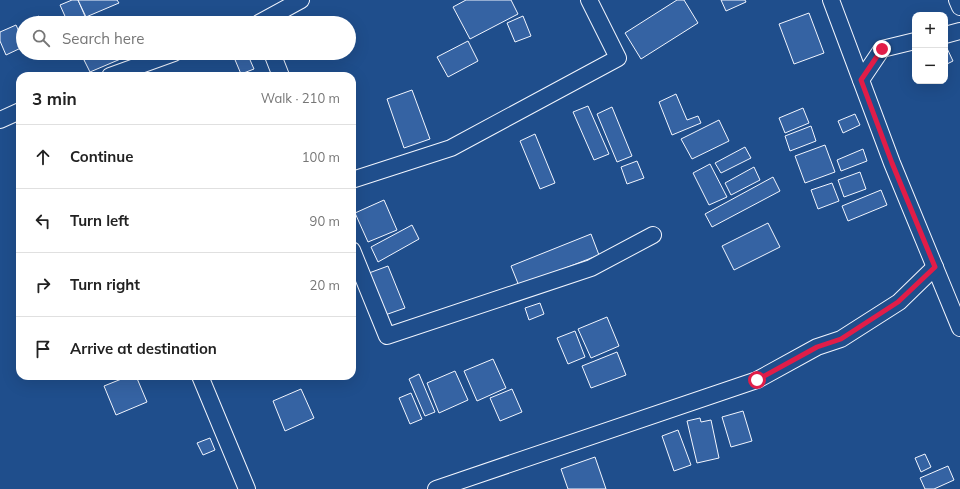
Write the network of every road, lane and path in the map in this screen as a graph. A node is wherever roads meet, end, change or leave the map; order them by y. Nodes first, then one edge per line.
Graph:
1 (301, 0) edge
2 (589, 0) edge
3 (831, 0) edge
4 (957, 0) edge
5 (960, 7) edge
6 (272, 16) edge
7 (960, 31) edge
8 (948, 34) edge
9 (912, 42) edge
10 (155, 60) edge
11 (275, 60) edge
12 (121, 72) edge
13 (279, 72) edge
14 (861, 80) junction
15 (16, 114) edge
16 (0, 120) edge
17 (356, 179) edge
18 (653, 235) dead end
19 (356, 260) edge
20 (935, 267) junction
21 (960, 328) edge
22 (202, 380) edge
23 (247, 489) edge
24 (436, 489) edge

1 - 6 street
2 - 17 street
3 - 14 street
4 - 5 street
7 - 8 street
9 - 14 street
10 - 12 street
11 - 13 street
14 - 20 street
15 - 16 street
18 - 19 street
20 - 21 street
20 - 24 street
22 - 23 street

